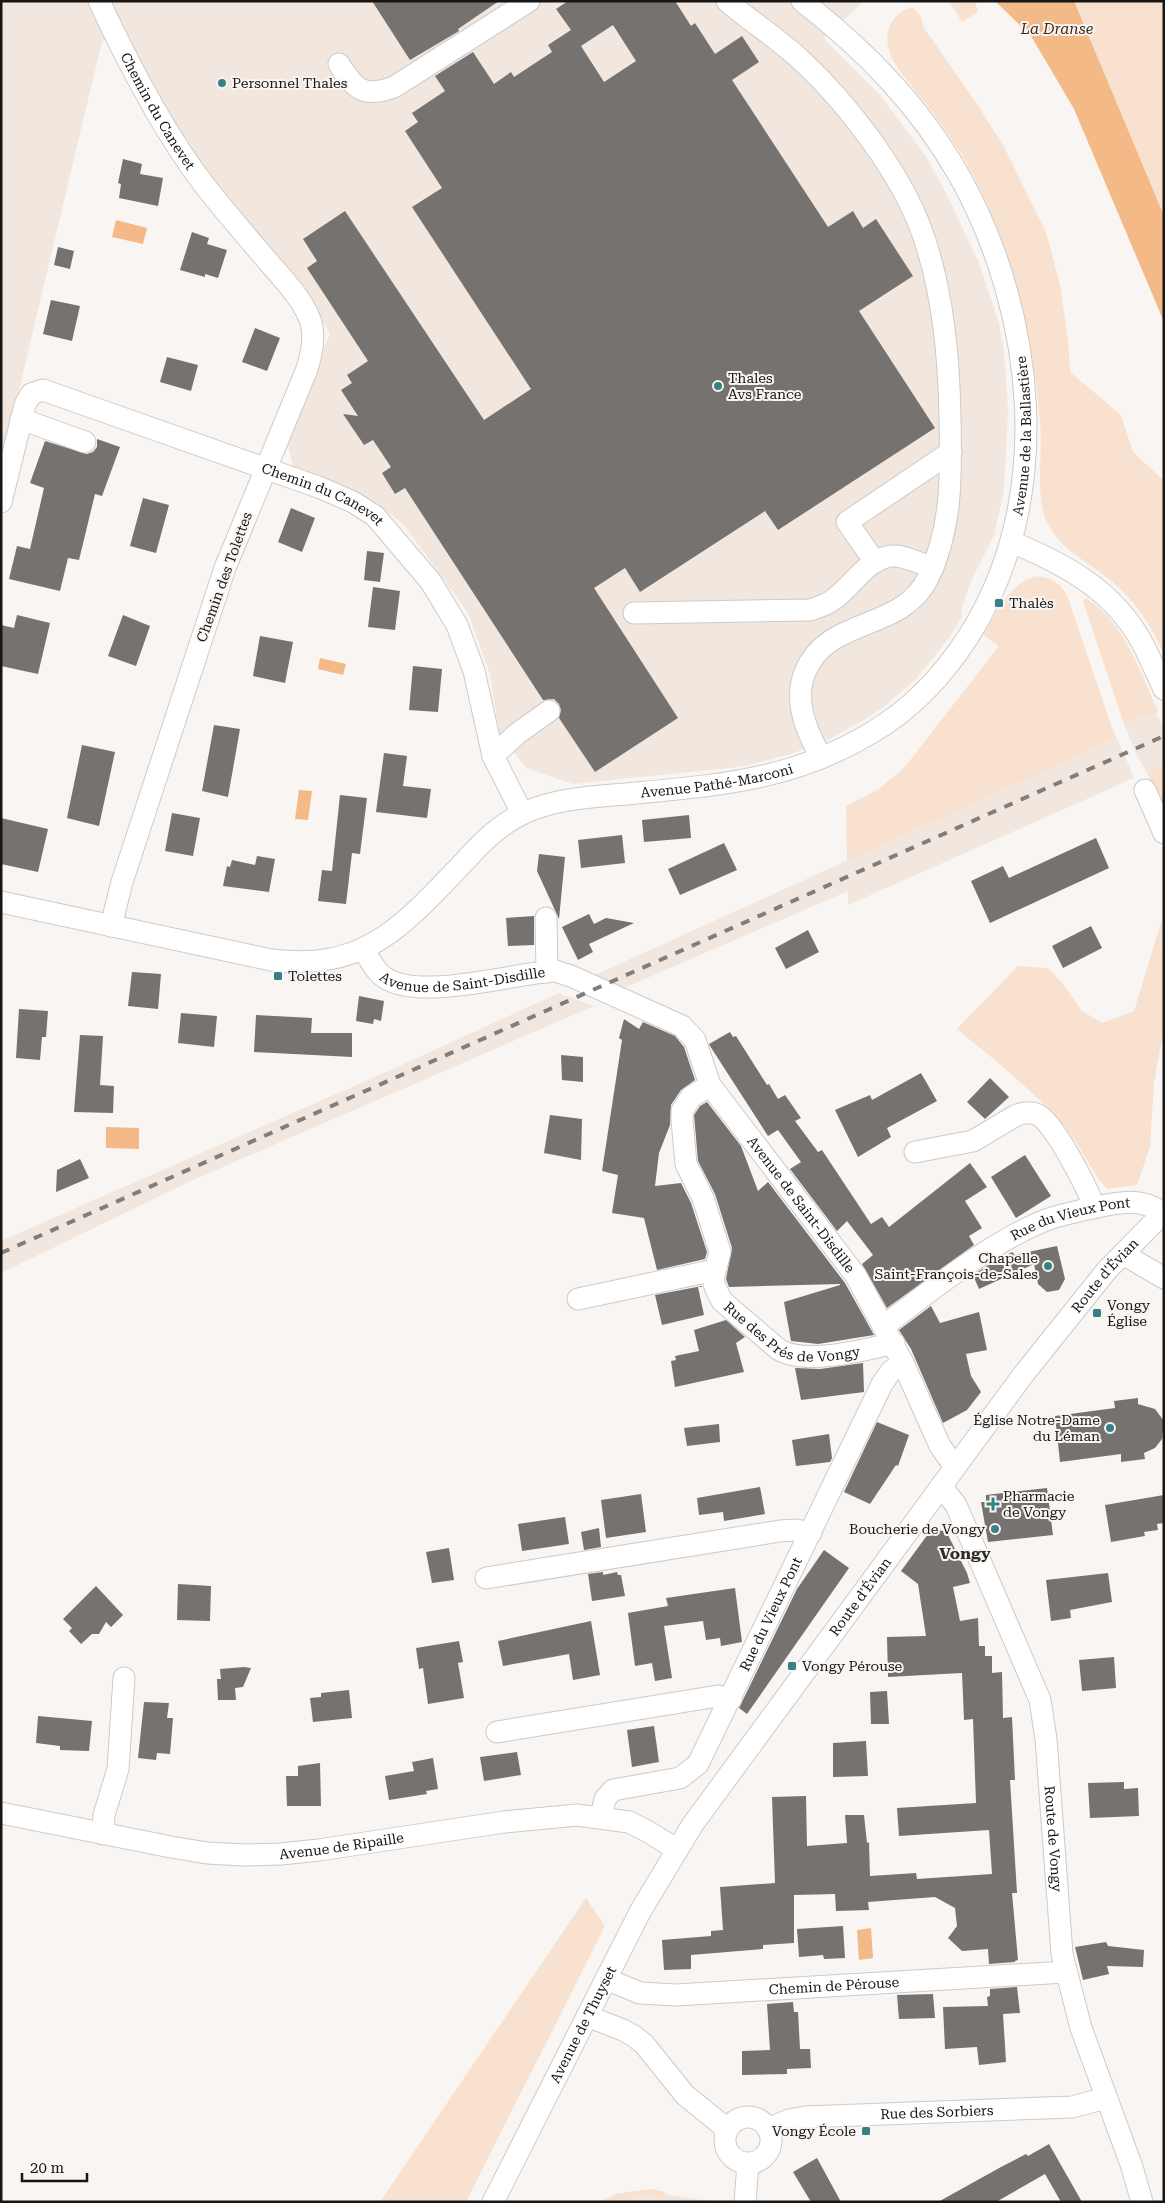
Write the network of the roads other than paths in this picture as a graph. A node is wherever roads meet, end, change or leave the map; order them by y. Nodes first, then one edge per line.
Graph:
1 (98, 1) edge
2 (529, 1) edge
3 (727, 1) edge
4 (802, 1) edge
5 (339, 64) dead end
6 (21, 419) junction
7 (85, 442) dead end
8 (951, 452) junction
9 (266, 467) junction
10 (1, 502) edge
11 (1012, 542) junction
12 (875, 562) junction
13 (933, 568) junction
14 (634, 612) dead end
15 (1164, 689) edge
16 (549, 711) dead end
17 (493, 756) junction
18 (822, 758) junction
19 (1145, 790) dead end
20 (522, 813) junction
21 (1164, 833) edge
22 (1, 902) edge
23 (546, 918) dead end
24 (111, 926) junction
25 (364, 949) junction
26 (547, 972) junction
27 (710, 1085) junction
28 (915, 1152) dead end
29 (1094, 1208) junction
30 (1163, 1212) edge
31 (1123, 1254) junction
32 (715, 1270) junction
33 (1164, 1278) edge
34 (578, 1300) dead end
35 (889, 1335) junction
36 (903, 1363) junction
37 (955, 1466) junction
38 (941, 1486) junction
39 (811, 1533) junction
40 (486, 1578) dead end
41 (124, 1678) dead end
42 (731, 1699) junction
43 (497, 1732) dead end
44 (1, 1813) edge
45 (601, 1817) junction
46 (103, 1834) junction
47 (676, 1849) junction
48 (1066, 1972) junction
49 (606, 1979) junction
50 (587, 2016) junction
51 (1106, 2098) junction
52 (727, 2129) junction
53 (768, 2129) junction
54 (748, 2164) junction
55 (494, 2202) edge
56 (745, 2202) edge
57 (1142, 2202) edge

1 - 9 street, Chemin du Canevet
2 - 5 street
3 - 8 street
4 - 11 street, Avenue de la Ballastière
6 - 7 street
6 - 9 street
6 - 10 street
8 - 12 street
8 - 13 street
9 - 17 street, Chemin du Canevet
9 - 24 street, Chemin des Tolettes
11 - 15 street
11 - 18 street, Avenue Pathé-Marconi
12 - 13 street
12 - 14 street
13 - 18 street
16 - 17 street
17 - 20 street, Chemin du Canevet
18 - 20 street, Avenue Pathé-Marconi
19 - 21 street
20 - 25 street, Avenue Pathé-Marconi
22 - 24 street, Avenue de Saint-Disdille
23 - 26 street
24 - 25 street, Avenue de Saint-Disdille
25 - 26 street, Avenue de Saint-Disdille
26 - 27 street, Avenue de Saint-Disdille
27 - 32 street, Rue des Prés de Vongy
27 - 35 street, Avenue de Saint-Disdille
28 - 29 street
29 - 30 street, Rue du Vieux Pont
29 - 35 street, Rue du Vieux Pont
30 - 31 street, Route d'Évian
31 - 33 street
31 - 37 street, Route d'Évian
32 - 34 street
32 - 35 street, Rue des Prés de Vongy
35 - 36 street, Avenue de Saint-Disdille
36 - 37 street, Avenue de Saint-Disdille
36 - 39 street, Rue du Vieux Pont
37 - 38 street, Route d'Évian
38 - 47 street, Route d'Évian
38 - 48 street, Route de Vongy
39 - 40 street
39 - 42 street, Rue du Vieux Pont
41 - 46 street
42 - 43 street
42 - 45 street, Rue du Vieux Pont
44 - 46 street, Avenue de Ripaille
45 - 46 street, Avenue de Ripaille
45 - 47 street, Avenue de Ripaille
47 - 49 street, Avenue de Thuyset
48 - 49 street, Chemin de Pérouse
48 - 51 street, Route de Vongy
49 - 50 street, Avenue de Thuyset
50 - 52 street
50 - 55 street, Avenue de Thuyset
51 - 53 street, Rue des Sorbiers
51 - 57 street, Route de Vongy
52 - 53 street
52 - 54 street
53 - 54 street
54 - 56 street

